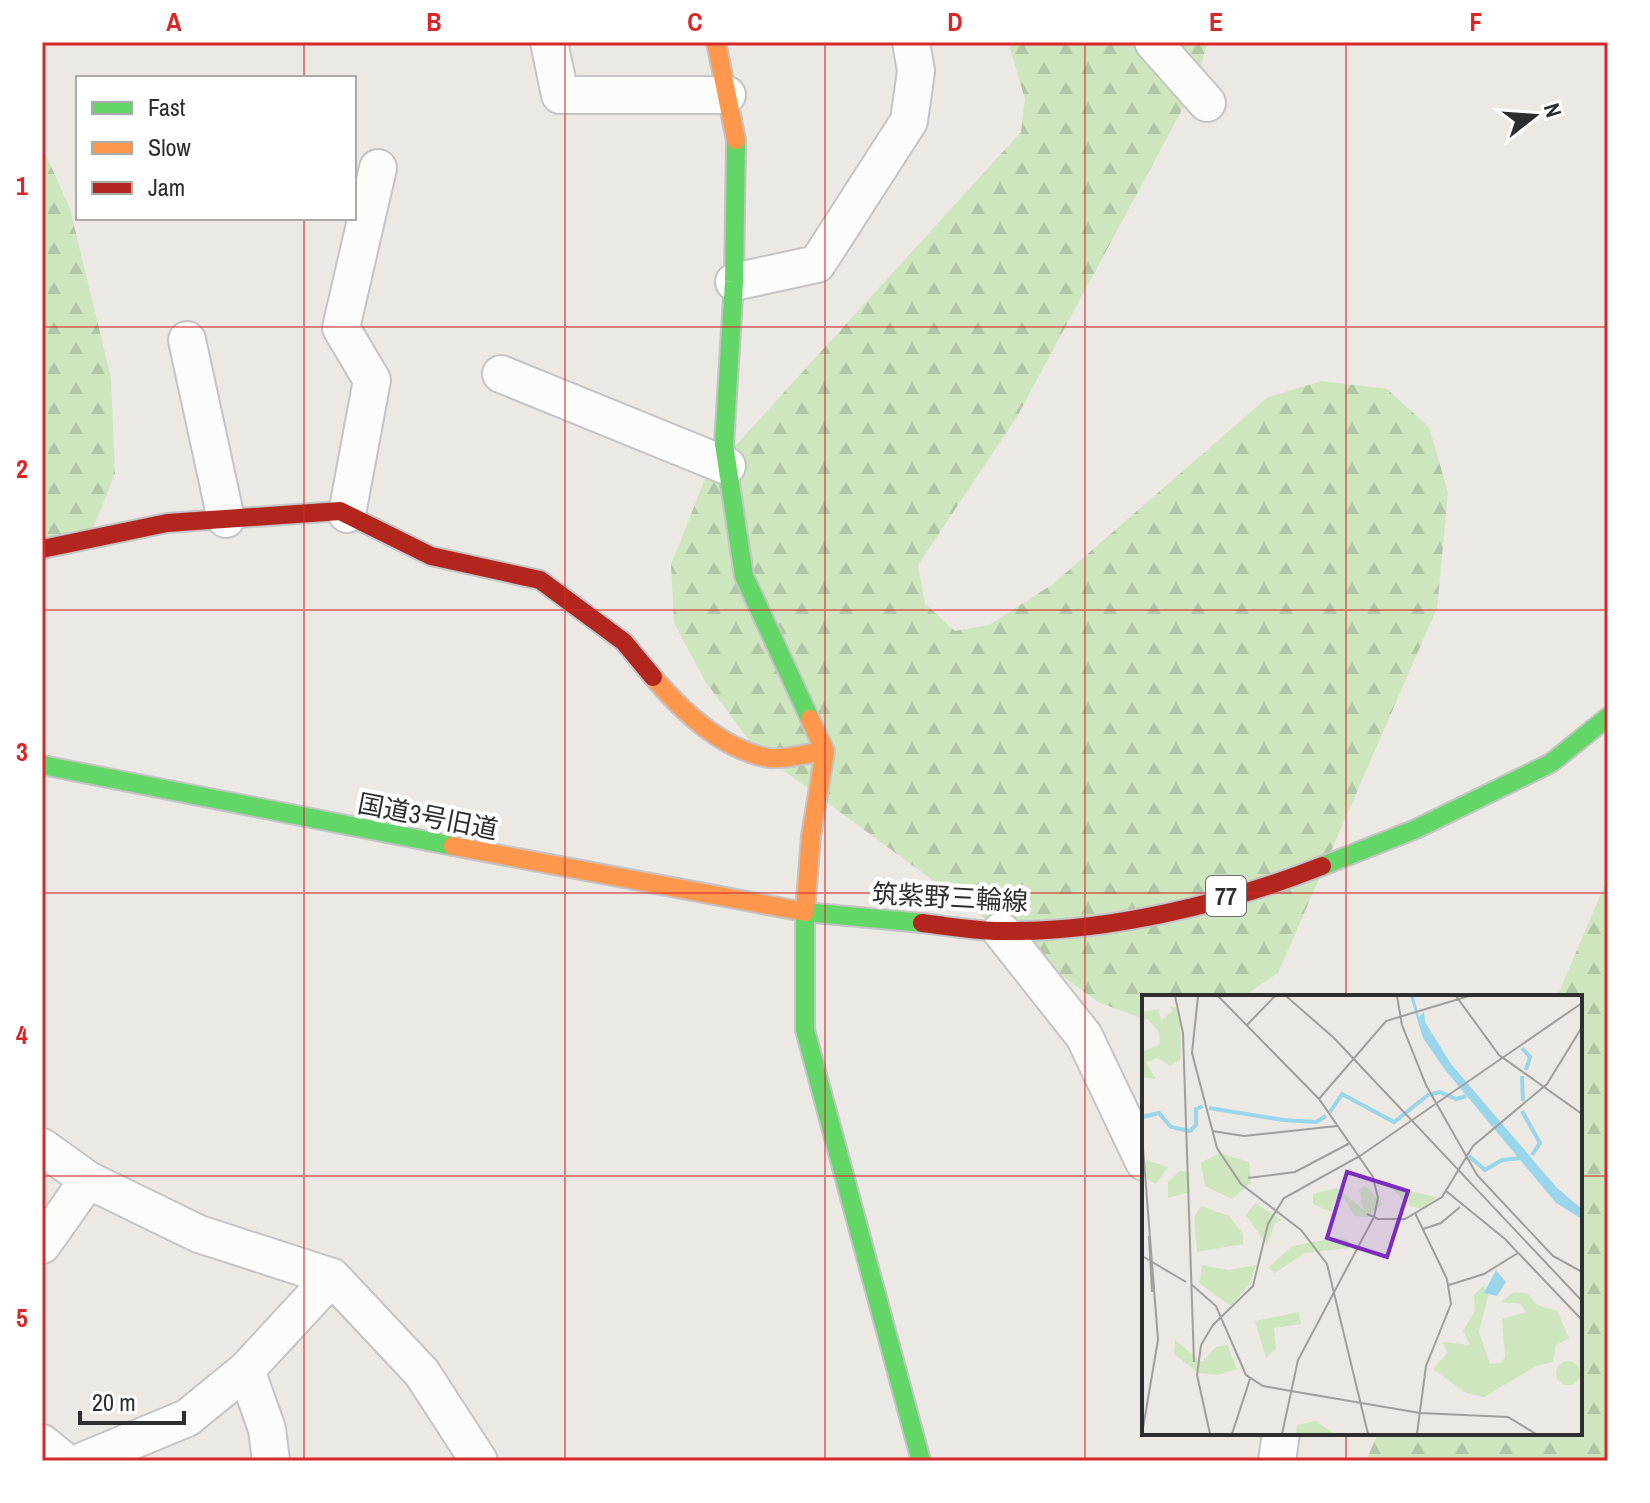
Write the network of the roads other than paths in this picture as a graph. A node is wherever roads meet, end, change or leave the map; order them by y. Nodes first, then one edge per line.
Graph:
1 (549, 42) edge
2 (716, 42) edge
3 (911, 42) edge
4 (1153, 42) edge
5 (727, 95) junction
6 (1207, 103) dead end
7 (378, 168) dead end
8 (734, 282) junction
9 (187, 340) dead end
10 (501, 374) dead end
11 (727, 466) junction
12 (347, 514) junction
13 (226, 519) junction
14 (42, 549) edge
15 (1608, 717) edge
16 (825, 751) junction
17 (42, 765) edge
18 (805, 912) junction
19 (1001, 931) junction
20 (42, 1147) edge
21 (1142, 1158) edge
22 (88, 1180) junction
23 (42, 1245) edge
24 (332, 1277) junction
25 (246, 1370) junction
26 (1281, 1435) edge
27 (42, 1443) edge
28 (82, 1460) edge
29 (271, 1461) edge
30 (479, 1461) edge
31 (921, 1461) edge
32 (1277, 1461) edge

1 - 5 street
2 - 5 street
3 - 8 street
4 - 6 street
5 - 8 street
7 - 12 street
8 - 11 street
9 - 13 street
10 - 11 street
11 - 16 street
12 - 13 street
12 - 16 street
13 - 14 street
15 - 19 street, 筑紫野三輪線 / 77
16 - 18 street
17 - 18 street, 国道3号旧道
18 - 19 street, 筑紫野三輪線 / 77
18 - 31 street
19 - 21 street
20 - 22 street
22 - 23 street
22 - 24 street
24 - 25 street
24 - 30 street
25 - 28 street
25 - 29 street
26 - 32 street
27 - 28 street

